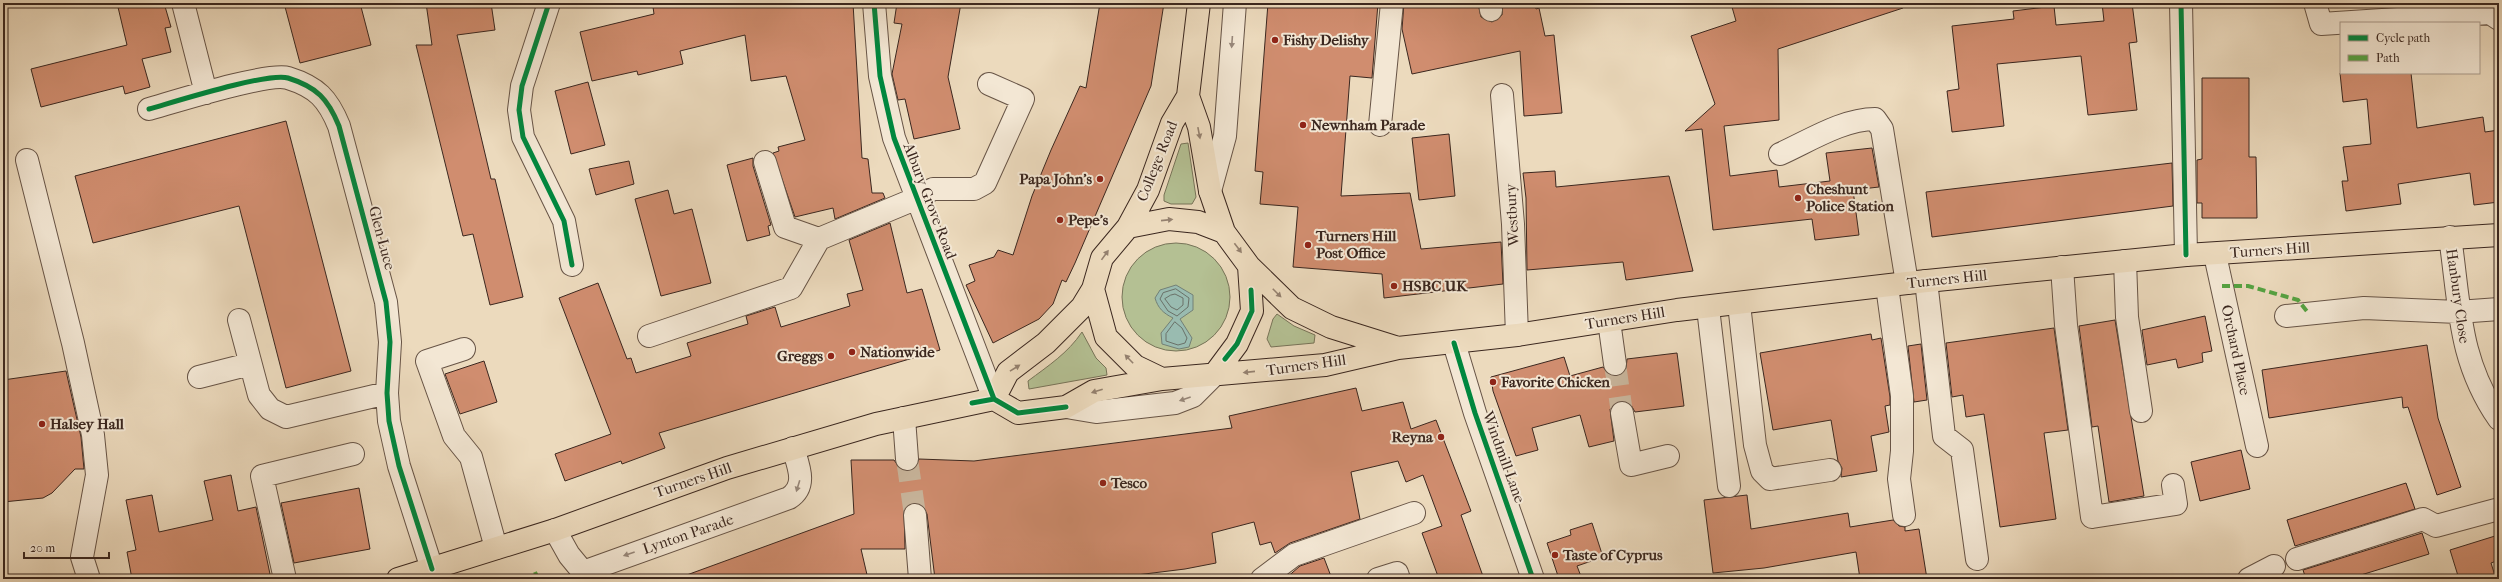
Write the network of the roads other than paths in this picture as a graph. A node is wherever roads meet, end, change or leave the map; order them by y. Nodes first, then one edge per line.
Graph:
1 (183, 3) edge
2 (549, 3) edge
3 (874, 3) edge
4 (1199, 3) edge
5 (1235, 3) edge
6 (1392, 3) edge
7 (2181, 3) edge
8 (2316, 3) edge
9 (2499, 19) edge
10 (2352, 22) edge
11 (2340, 23) edge
12 (989, 84) dead end
13 (206, 93) junction
14 (1502, 95) dead end
15 (1188, 96) junction
16 (149, 109) dead end
17 (1380, 125) dead end
18 (1780, 154) dead end
19 (27, 160) dead end
20 (765, 162) dead end
21 (1210, 191) junction
22 (915, 199) junction
23 (1128, 227) junction
24 (1224, 232) junction
25 (2499, 235) edge
26 (2450, 238) junction
27 (820, 239) junction
28 (2186, 255) junction
29 (2215, 255) junction
30 (2125, 261) junction
31 (572, 265) dead end
32 (1249, 266) junction
33 (2062, 267) junction
34 (1907, 283) junction
35 (1094, 289) junction
36 (1739, 304) junction
37 (1708, 308) junction
38 (2499, 309) edge
39 (2458, 312) junction
40 (2286, 316) dead end
41 (238, 320) dead end
42 (1609, 321) junction
43 (1517, 335) junction
44 (649, 336) dead end
45 (1454, 343) junction
46 (1398, 348) junction
47 (464, 349) dead end
48 (250, 364) junction
49 (1615, 364) tunnel mouth
50 (1214, 375) junction
51 (199, 377) dead end
52 (1162, 378) junction
53 (387, 393) junction
54 (994, 399) junction
55 (1066, 408) junction
56 (2141, 411) dead end
57 (1622, 413) tunnel mouth
58 (904, 418) junction
59 (2499, 419) edge
60 (2257, 446) dead end
61 (794, 448) junction
62 (353, 454) dead end
63 (1668, 456) dead end
64 (907, 459) tunnel mouth
65 (1830, 470) dead end
66 (1729, 486) dead end
67 (2173, 486) dead end
68 (2499, 509) edge
69 (1414, 513) dead end
70 (915, 515) tunnel mouth
71 (1904, 515) dead end
72 (555, 530) junction
73 (496, 548) junction
74 (1977, 559) dead end
75 (2297, 559) dead end
76 (2274, 566) dead end
77 (432, 569) junction
78 (584, 575) edge
79 (89, 579) edge
80 (285, 579) edge
81 (398, 579) edge
82 (920, 579) edge
83 (1262, 579) edge
84 (1378, 579) edge
85 (1399, 579) edge
86 (1533, 579) edge
87 (2250, 579) edge

1 - 13 street
2 - 31 street
3 - 22 street, Albury Grove Road
4 - 15 main road, College Road
5 -> 21 street
6 - 17 street
7 - 28 street
8 - 11 street
9 - 10 street
12 - 22 street
13 - 16 street, Glen Luce
13 - 53 street, Glen Luce
14 - 43 street, Westbury
15 -> 21 main road, College Road
15 - 23 main road, College Road
18 - 34 street
19 - 79 street
20 - 27 street
21 - 24 main road, College Road
22 - 27 street
22 - 54 street, Albury Grove Road
23 -> 24 main road
35 -> 23 main road, College Road
24 -> 32 main road, Turners Hill
25 - 26 main road, Turners Hill
26 - 29 main road, Turners Hill
26 - 39 street, Hanbury Close
27 - 44 street
28 - 29 main road, Turners Hill
28 - 30 main road, Turners Hill
29 - 60 street, Orchard Place
30 - 33 main road, Turners Hill
30 - 56 street
32 -> 46 main road, Turners Hill
32 - 50 main road
33 - 34 main road, Turners Hill
33 - 67 street
34 - 36 main road, Turners Hill
34 - 71 street
34 - 74 street
52 -> 35 main road
54 -> 35 main road
36 - 37 main road, Turners Hill
36 - 65 street
37 - 42 main road, Turners Hill
37 - 66 street
38 - 39 street
39 - 40 street
39 - 59 street, Hanbury Close
41 - 48 street
42 - 43 main road, Turners Hill
42 - 49 street
43 - 45 main road, Turners Hill
45 - 46 main road, Turners Hill
45 - 86 street, Windmill Lane
46 -> 50 main road, Turners Hill
47 - 73 street
48 - 51 street
48 - 53 street
50 - 52 main road, Turners Hill
50 -> 55 street
52 -> 55 main road
53 - 77 street, Glen Luce
54 - 55 main road
54 - 58 main road, Turners Hill
57 - 63 street
58 - 61 main road, Turners Hill
58 - 64 street
61 - 72 main road, Turners Hill
61 -> 78 street, Lynton Parade
62 - 80 street
68 - 75 street
69 - 83 street
70 - 82 street
72 - 73 main road, Turners Hill
72 - 78 street, Lynton Parade
73 - 77 main road, Turners Hill
76 - 87 street
77 - 81 main road, Turners Hill
84 - 85 street

